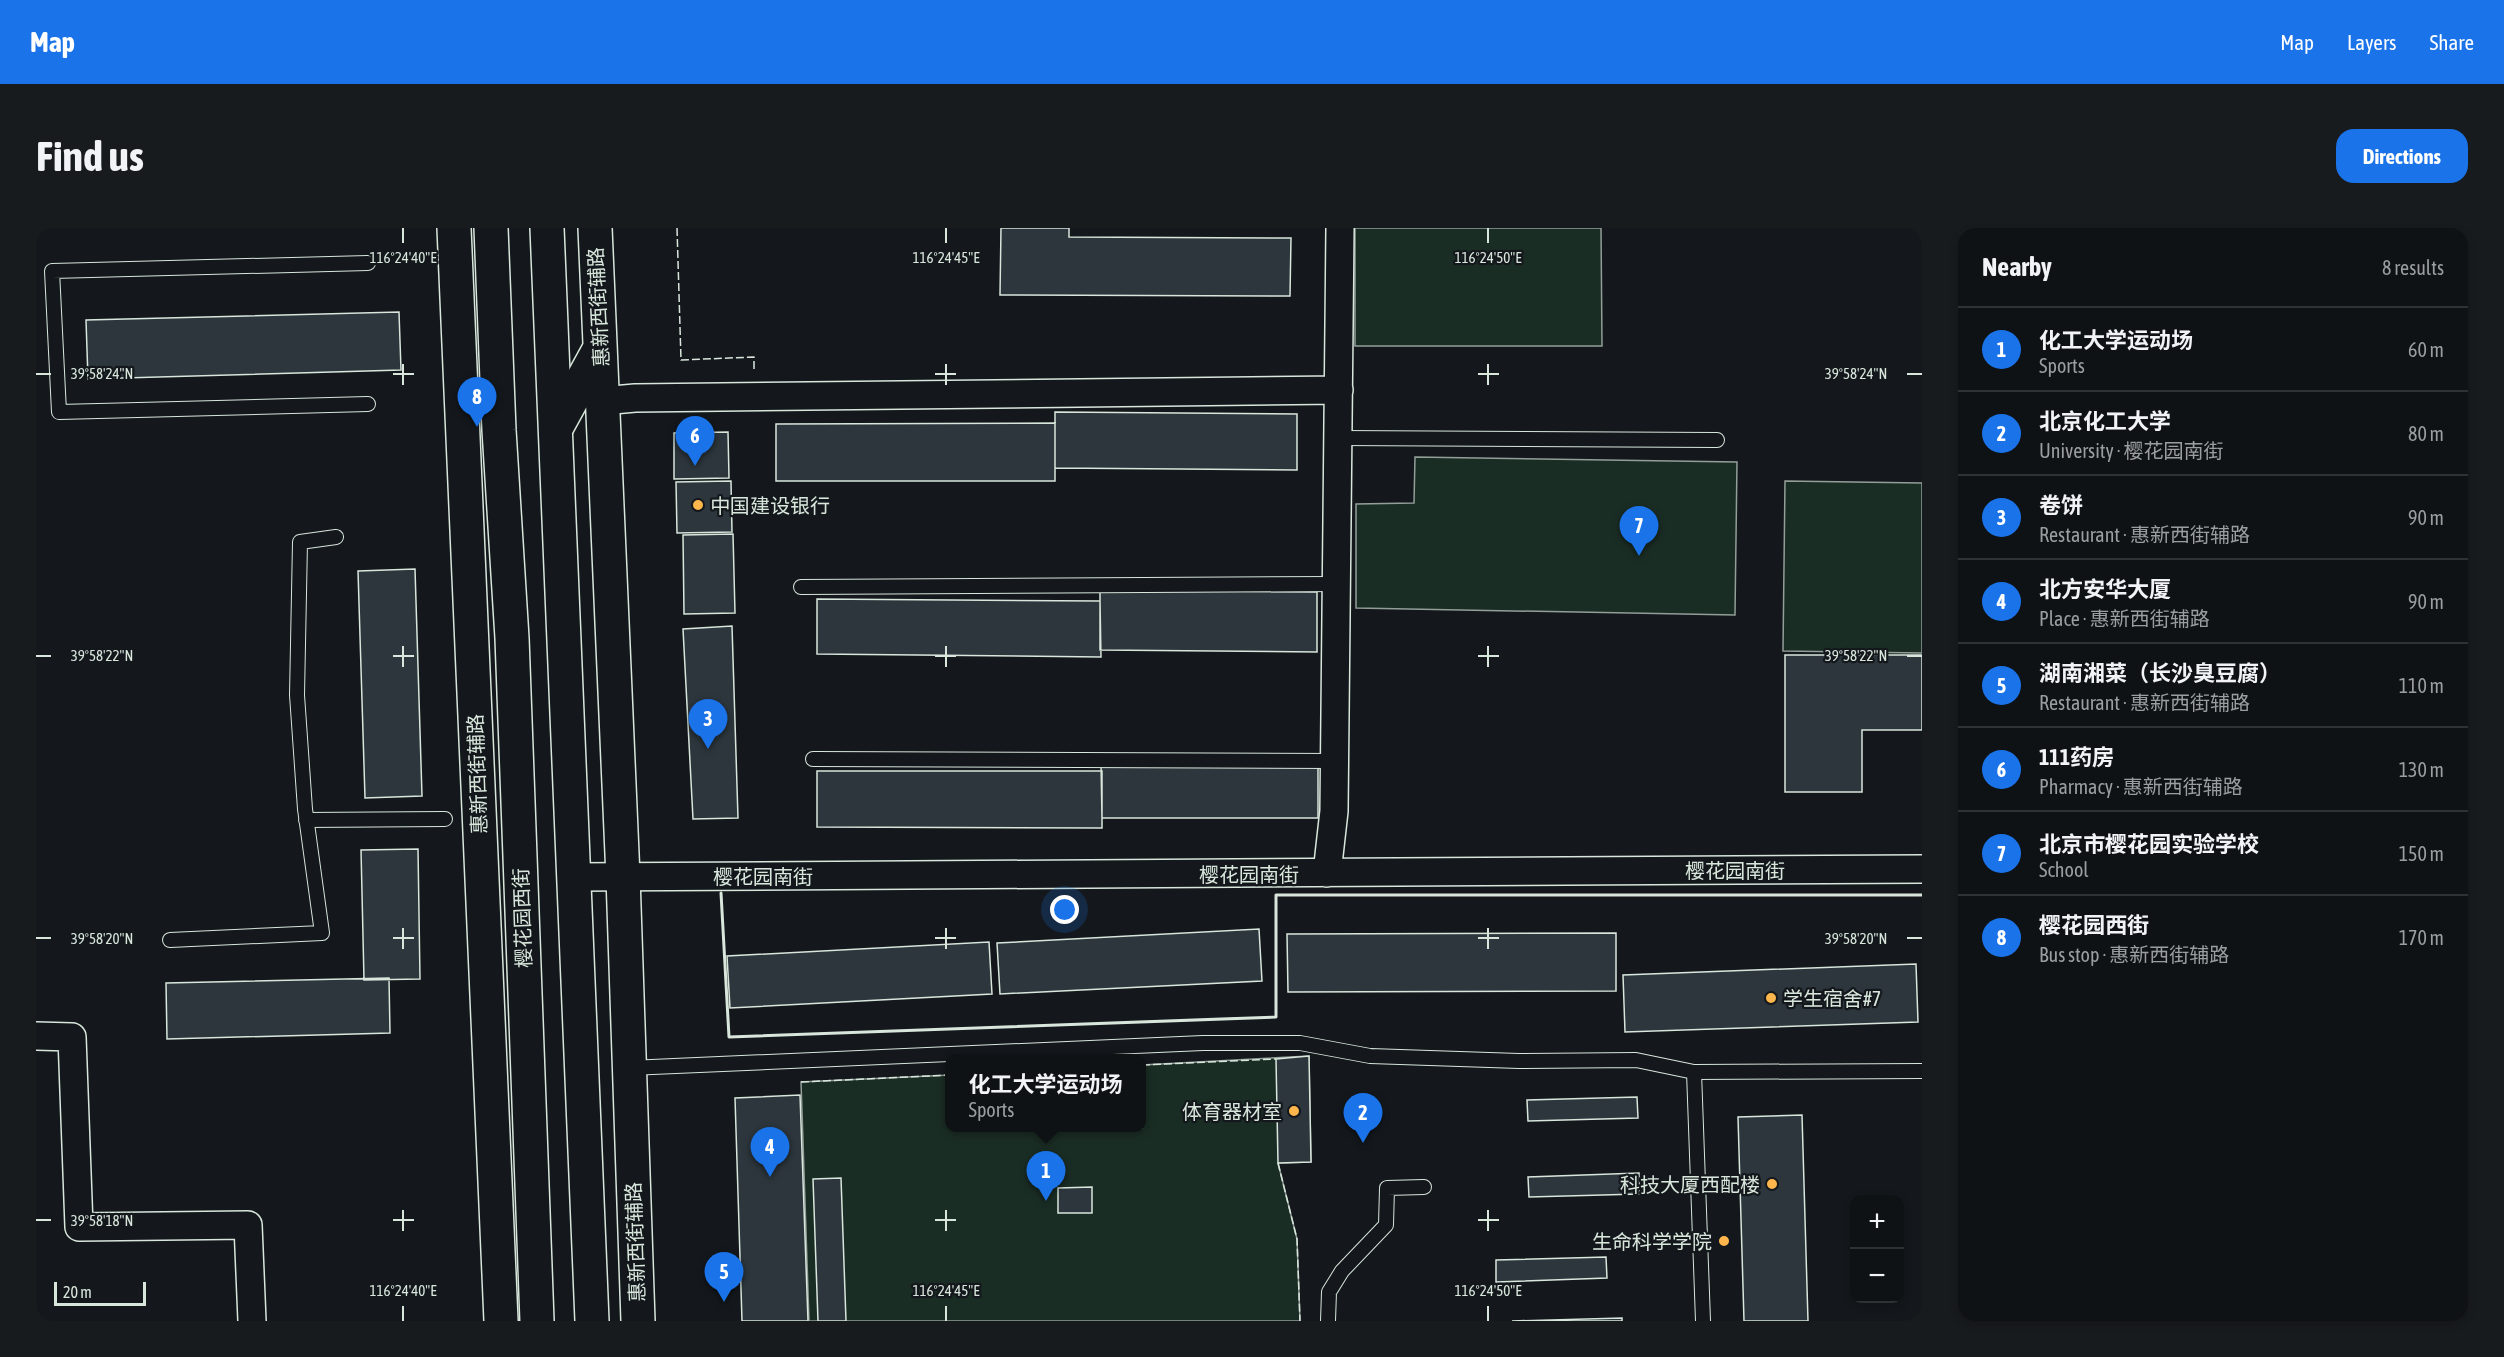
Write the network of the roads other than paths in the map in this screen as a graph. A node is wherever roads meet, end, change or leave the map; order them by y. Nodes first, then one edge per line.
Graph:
1 (454, 228) edge
2 (491, 228) edge
3 (547, 228) edge
4 (595, 228) edge
5 (1340, 228) edge
6 (368, 263) dead end
7 (600, 348) junction
8 (1338, 390) junction
9 (602, 401) junction
10 (368, 404) dead end
11 (556, 428) junction
12 (1339, 438) junction
13 (1717, 440) dead end
14 (336, 537) dead end
15 (1337, 584) junction
16 (801, 586) dead end
17 (813, 759) dead end
18 (1335, 761) junction
19 (445, 819) dead end
20 (306, 820) junction
21 (1922, 869) edge
22 (1327, 873) junction
23 (623, 877) junction
24 (575, 878) junction
25 (170, 940) dead end
26 (36, 1036) edge
27 (629, 1068) junction
28 (1922, 1071) edge
29 (1694, 1072) junction
30 (1424, 1187) dead end
31 (252, 1321) edge
32 (501, 1321) edge
33 (537, 1321) edge
34 (592, 1321) edge
35 (638, 1321) edge
36 (1328, 1321) edge
37 (1702, 1321) edge

1 - 32 street, 惠新西街辅路
2 - 33 street, 樱花园西街
3 - 11 street
4 - 7 street, 惠新西街辅路
5 - 8 street
6 - 10 lane
7 - 9 street, 惠新西街辅路
7 - 11 street
8 - 9 street
8 - 12 street
9 - 23 street, 惠新西街辅路
11 - 24 street
12 - 13 lane
12 - 15 street
14 - 20 lane
15 - 16 lane
15 - 18 street
17 - 18 lane
18 - 22 street
19 - 20 lane
20 - 25 lane
21 - 22 street, 樱花园南街
22 - 23 street, 樱花园南街
23 - 24 street, 樱花园南街
23 - 27 street, 惠新西街辅路
24 - 34 street
26 - 31 street
27 - 29 lane
27 - 35 street, 惠新西街辅路
28 - 29 lane
29 - 37 lane
30 - 36 lane

